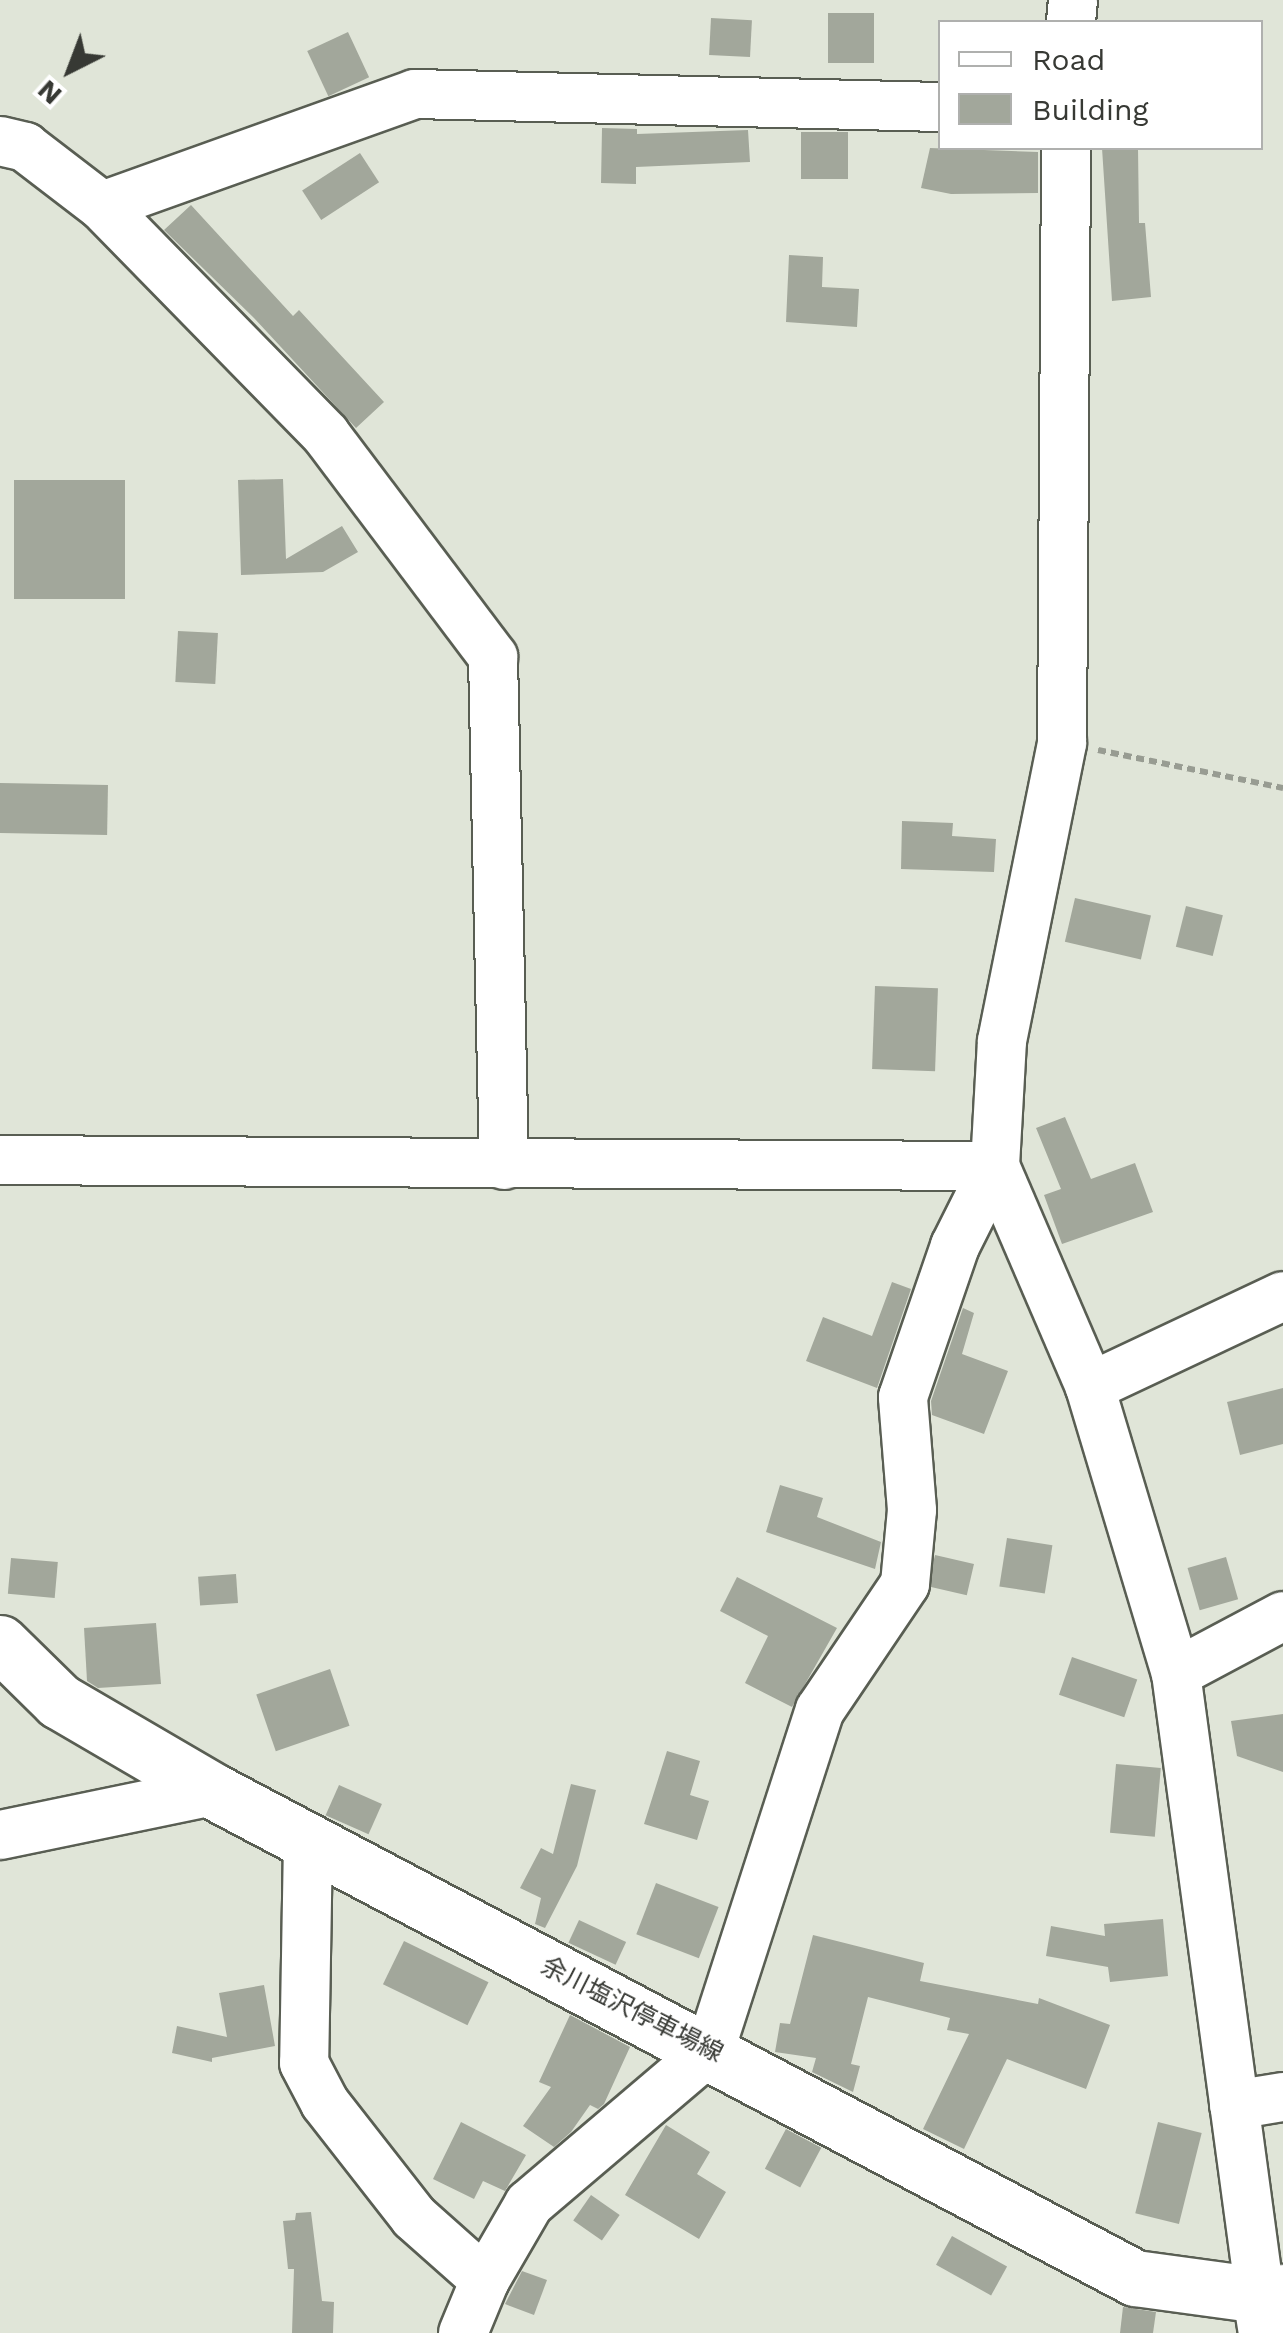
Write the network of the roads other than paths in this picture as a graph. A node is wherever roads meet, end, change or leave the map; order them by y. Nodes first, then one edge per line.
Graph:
1 (938, 107) edge
2 (0, 141) edge
3 (1066, 150) edge
4 (102, 206) junction
5 (0, 1160) edge
6 (504, 1165) junction
7 (995, 1166) junction
8 (1283, 1296) edge
9 (1090, 1387) junction
10 (1283, 1616) edge
11 (0, 1643) edge
12 (1176, 1673) junction
13 (213, 1792) junction
14 (0, 1836) edge
15 (308, 1842) junction
16 (710, 2050) junction
17 (1283, 2097) edge
18 (1234, 2105) junction
19 (485, 2280) junction
20 (1270, 2306) edge
21 (462, 2333) edge

1 - 4 street
2 - 4 street
3 - 7 street
4 - 6 street
5 - 6 street
6 - 7 street
7 - 9 street
7 - 16 street
8 - 9 street
9 - 12 street
10 - 12 street
11 - 13 main road, 余川塩沢停車場線
12 - 18 street
13 - 14 street
13 - 15 main road, 余川塩沢停車場線
15 - 16 main road, 余川塩沢停車場線
15 - 19 street
16 - 19 street
16 - 20 main road, 余川塩沢停車場線
17 - 18 street
18 - 20 street
19 - 21 street

